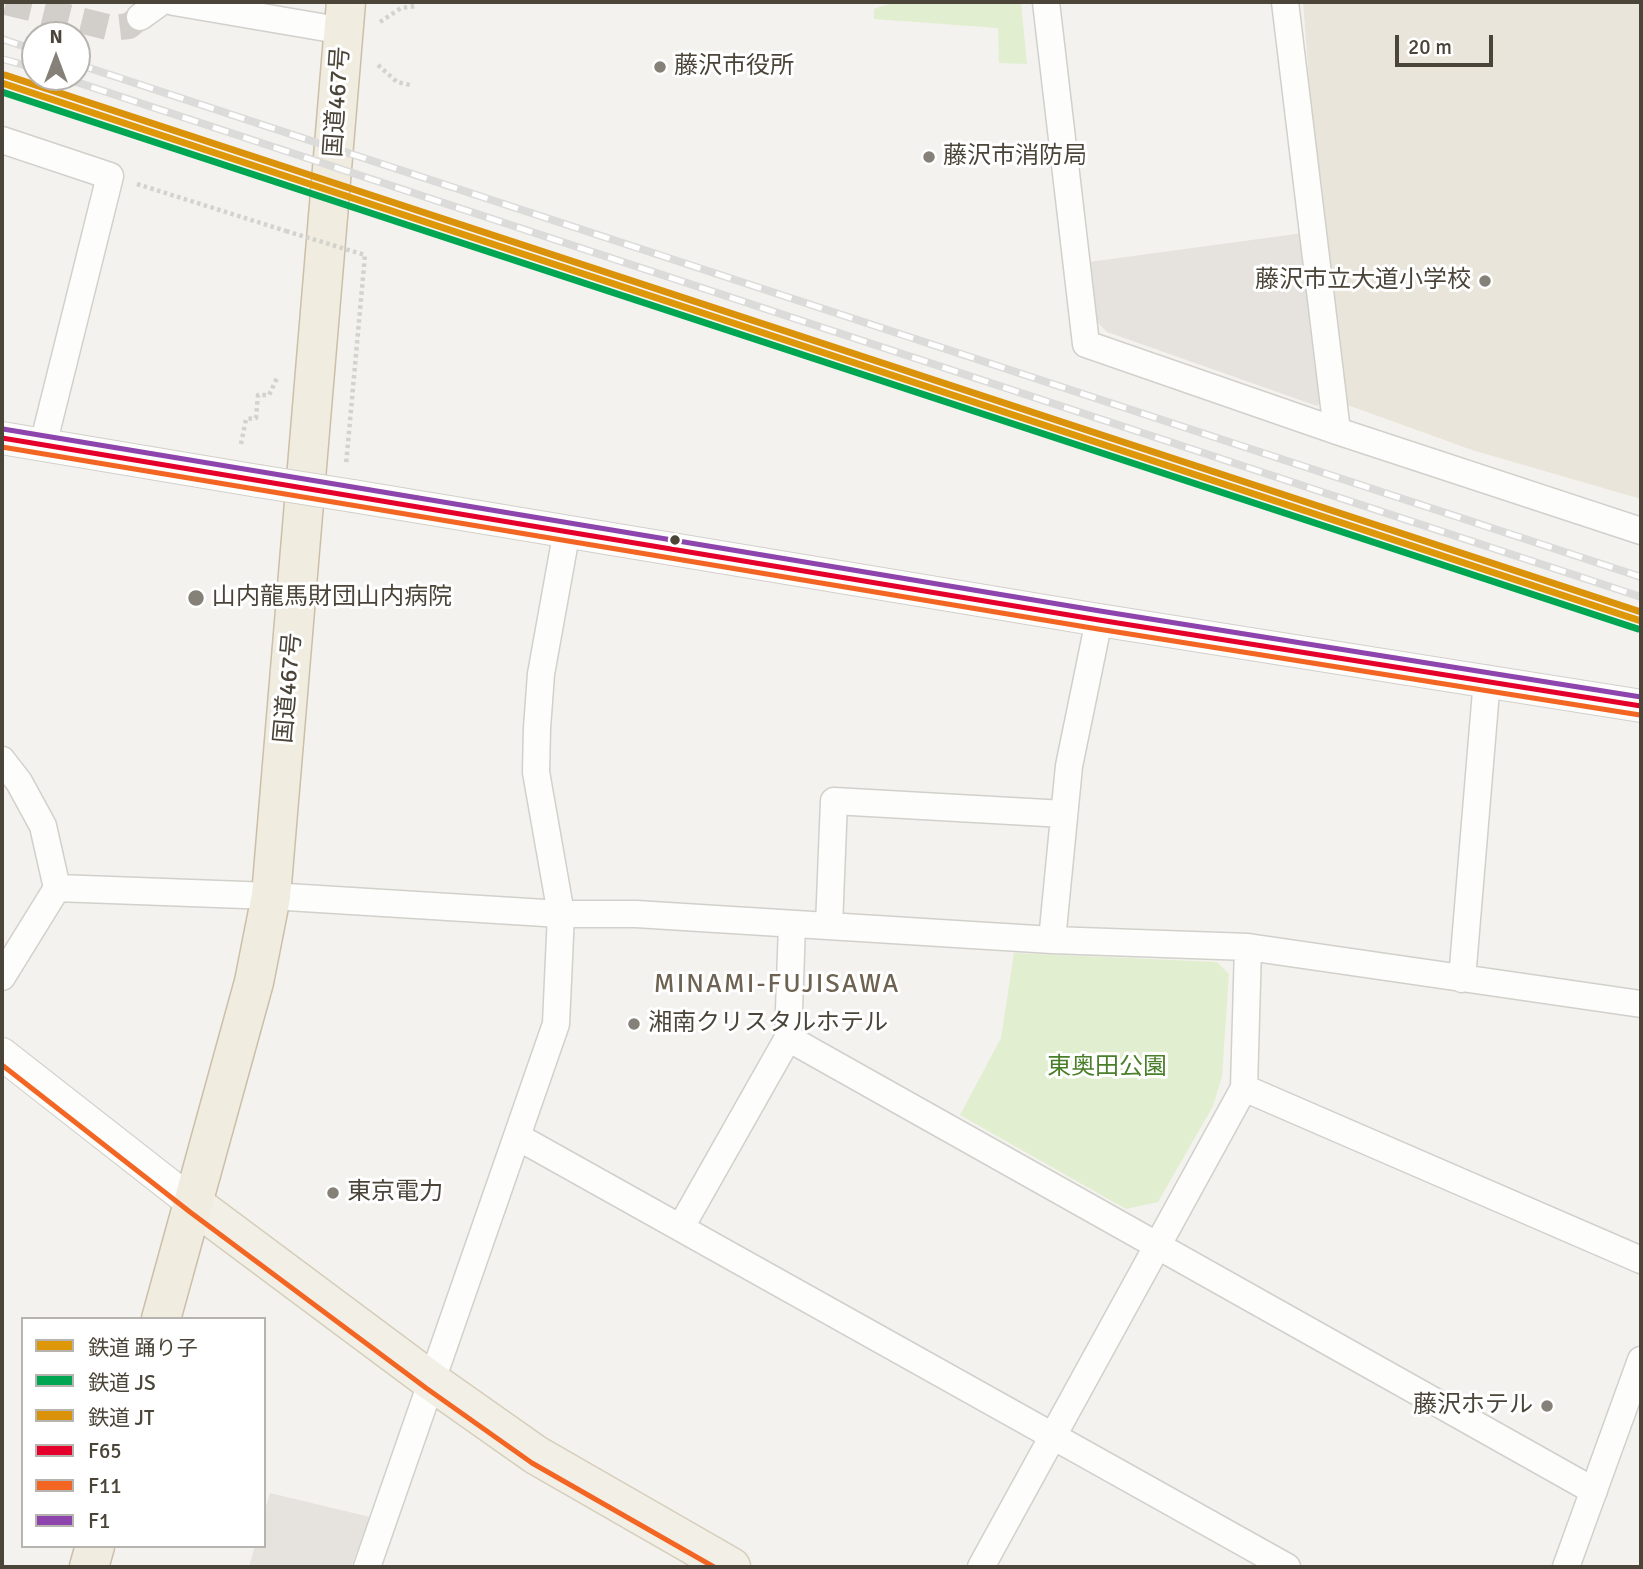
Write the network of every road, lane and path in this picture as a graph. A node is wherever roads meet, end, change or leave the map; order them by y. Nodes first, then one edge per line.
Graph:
1 (174, 2) edge
2 (1046, 2) edge
3 (1285, 2) edge
4 (416, 6) dead end
5 (355, 20) edge
6 (374, 58) dead end
7 (410, 85) dead end
8 (2, 140) edge
9 (110, 176) junction
10 (279, 372) dead end
11 (244, 432) dead end
12 (1337, 432) junction
13 (2, 438) edge
14 (43, 445) junction
15 (348, 495) junction
16 (567, 530) junction
17 (1641, 531) edge
18 (1099, 621) junction
19 (1487, 680) junction
20 (1641, 706) edge
21 (2, 760) edge
22 (1064, 814) junction
23 (57, 888) junction
24 (271, 896) junction
25 (561, 914) junction
26 (792, 925) junction
27 (829, 926) junction
28 (1052, 940) junction
29 (1248, 947) junction
30 (2, 977) edge
31 (1462, 979) junction
32 (1641, 1004) edge
33 (788, 1038) junction
34 (2, 1054) edge
35 (1244, 1088) junction
36 (518, 1137) junction
37 (195, 1205) junction
38 (681, 1227) junction
39 (1157, 1243) junction
40 (1641, 1260) edge
41 (162, 1317) edge
42 (1641, 1360) edge
43 (431, 1381) junction
44 (1053, 1436) junction
45 (1594, 1491) junction
46 (94, 1548) edge
47 (89, 1567) edge
48 (367, 1567) edge
49 (731, 1567) edge
50 (981, 1567) edge
51 (1287, 1567) edge
52 (1566, 1567) edge

1 - 5 street
2 - 12 street
3 - 12 street
4 - 5 path
5 - 24 highway, 国道467号
6 - 7 path
8 - 9 street
9 - 14 street
9 - 15 path, bridge
10 - 11 path
12 - 17 street
13 - 14 street
14 - 15 street, bridge
15 - 16 street
16 - 18 street
16 - 25 street
18 - 19 street
18 - 22 street
19 - 20 street
19 - 31 street
21 - 23 street
22 - 27 street
22 - 28 street
23 - 24 street
23 - 30 street
24 - 25 street
24 - 37 highway, 国道467号
25 - 26 street
25 - 36 street
26 - 27 street
26 - 33 street
27 - 28 street
28 - 29 street
29 - 31 street
29 - 35 street
31 - 32 street
33 - 38 street
33 - 39 street
34 - 37 street
35 - 39 street
35 - 40 street
36 - 38 street
36 - 43 street
37 - 41 highway, 国道467号
37 - 43 main road
38 - 44 street
39 - 44 street
39 - 45 street
42 - 45 street
43 - 48 street
43 - 49 main road
44 - 50 street
44 - 51 street
45 - 52 street
46 - 47 highway

